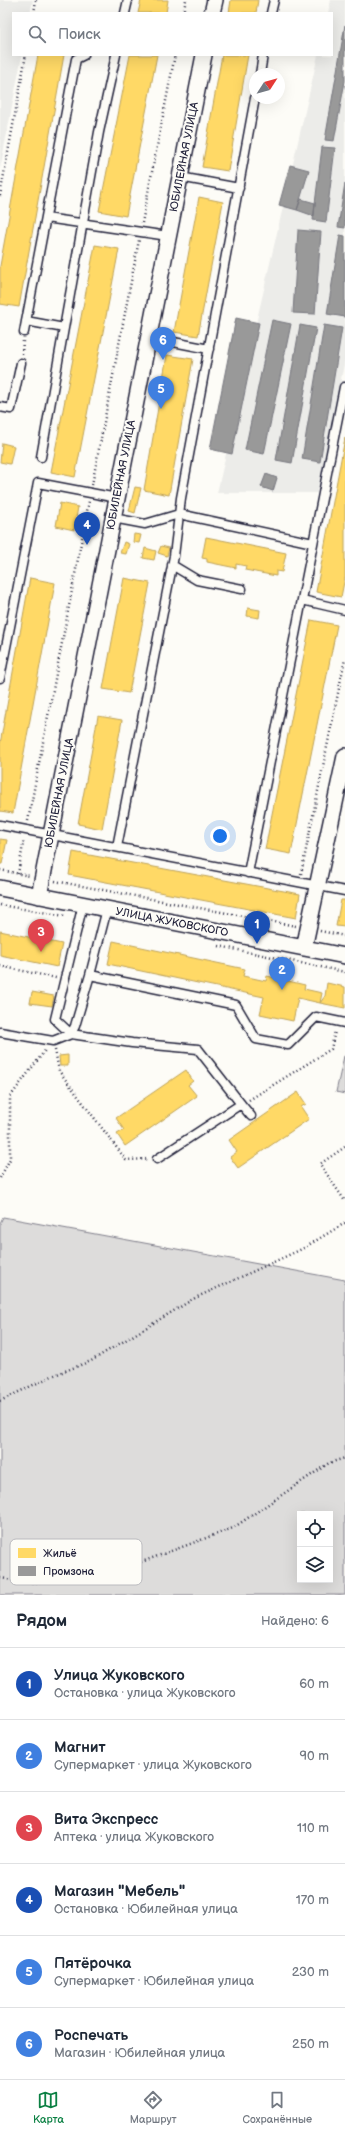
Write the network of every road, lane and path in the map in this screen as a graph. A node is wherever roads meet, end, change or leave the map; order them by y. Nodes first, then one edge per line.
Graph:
1 (36, 0) edge
2 (128, 0) edge
3 (186, 0) edge
4 (214, 0) edge
5 (274, 0) edge
6 (34, 12) edge
7 (125, 12) edge
8 (183, 12) edge
9 (212, 12) edge
10 (271, 12) edge
11 (26, 56) edge
12 (82, 56) edge
13 (116, 56) edge
14 (175, 56) edge
15 (204, 56) edge
16 (263, 56) edge
17 (261, 68) edge
18 (254, 104) edge
19 (180, 177) junction
20 (239, 188) junction
21 (0, 196) edge
22 (46, 218) junction
23 (83, 224) junction
24 (140, 232) junction
25 (168, 236) junction
26 (26, 321) junction
27 (64, 328) junction
28 (24, 332) joint
29 (148, 338) junction
30 (209, 348) junction
31 (21, 363) joint
32 (344, 387) dead end
33 (0, 407) edge
34 (41, 457) dead end
35 (91, 493) junction
36 (117, 498) junction
37 (179, 514) junction
38 (113, 518) junction
39 (313, 543) junction
40 (172, 566) junction
41 (242, 590) dead end
42 (302, 600) junction
43 (345, 610) edge
44 (345, 659) edge
45 (0, 678) edge
46 (345, 756) edge
47 (0, 825) edge
48 (26, 830) junction
49 (51, 836) junction
50 (117, 847) junction
51 (0, 870) edge
52 (248, 873) junction
53 (18, 874) junction
54 (43, 878) junction
55 (299, 882) junction
56 (317, 886) junction
57 (0, 888) edge
58 (345, 891) edge
59 (39, 896) junction
60 (83, 904) junction
61 (0, 905) edge
62 (107, 909) junction
63 (79, 919) junction
64 (308, 928) junction
65 (345, 936) edge
66 (212, 945) dead end
67 (304, 948) junction
68 (345, 956) edge
69 (0, 966) edge
70 (345, 972) edge
71 (90, 975) junction
72 (64, 980) junction
73 (341, 1022) edge
74 (0, 1032) edge
75 (71, 1034) junction
76 (53, 1041) junction
77 (242, 1104) junction
78 (251, 1116) dead end
79 (345, 1147) edge
80 (156, 1159) joint
81 (0, 1178) edge
82 (345, 1201) edge
83 (345, 1223) edge
84 (0, 1401) edge
85 (345, 1458) edge
86 (142, 1562) edge
87 (0, 1578) edge
88 (10, 1579) edge

1 - 6 path
2 - 7 lane
3 - 8 path
4 - 9 street
5 - 10 lane
11 - 21 path
12 - 22 lane
13 - 23 lane
14 - 24 path
15 - 19 street, ЮБИЛЕЙНАЯ УЛИЦА
16 - 17 lane
18 - 20 lane
19 - 20 lane
19 - 25 street, ЮБИЛЕЙНАЯ УЛИЦА
20 - 30 lane
22 - 23 lane
22 - 26 lane
23 - 24 lane
23 - 27 lane
24 - 25 lane
24 - 35 path
25 - 29 street, ЮБИЛЕЙНАЯ УЛИЦА
26 - 27 lane
26 - 28 lane
27 - 34 lane
28 - 31 path
29 - 30 lane
29 - 36 street, ЮБИЛЕЙНАЯ УЛИЦА
30 - 37 lane
31 - 33 lane
32 - 39 lane
35 - 36 lane
35 - 45 lane
35 - 48 path
36 - 38 street, ЮБИЛЕЙНАЯ УЛИЦА
37 - 38 lane
37 - 39 lane
37 - 40 lane
38 - 49 street, ЮБИЛЕЙНАЯ УЛИЦА
39 - 42 lane
40 - 41 lane
40 - 50 lane
42 - 43 lane
42 - 52 lane
44 - 55 path
46 - 56 street
47 - 48 lane
48 - 49 lane
48 - 53 path
49 - 50 lane
49 - 54 street, ЮБИЛЕЙНАЯ УЛИЦА
50 - 52 lane
51 - 53 path
52 - 55 lane
53 - 54 path
54 - 59 street, ЮБИЛЕЙНАЯ УЛИЦА
54 - 64 path
55 - 56 lane
56 - 58 lane
56 - 64 street
57 - 59 street, УЛИЦА ЖУКОВСКОГО
59 - 60 street, УЛИЦА ЖУКОВСКОГО
60 - 62 street, УЛИЦА ЖУКОВСКОГО
60 - 63 lane
61 - 63 path
62 - 67 street, УЛИЦА ЖУКОВСКОГО
62 - 71 lane
63 - 72 lane
64 - 65 path
64 - 67 street
66 - 70 path
67 - 68 street, УЛИЦА ЖУКОВСКОГО
69 - 72 path
71 - 73 lane
71 - 75 lane
72 - 75 lane
73 - 77 path
74 - 76 lane
75 - 76 lane
75 - 77 lane
76 - 80 path
76 - 81 path
77 - 78 lane
77 - 80 lane
79 - 82 path
83 - 84 path
85 - 86 path
87 - 88 path

